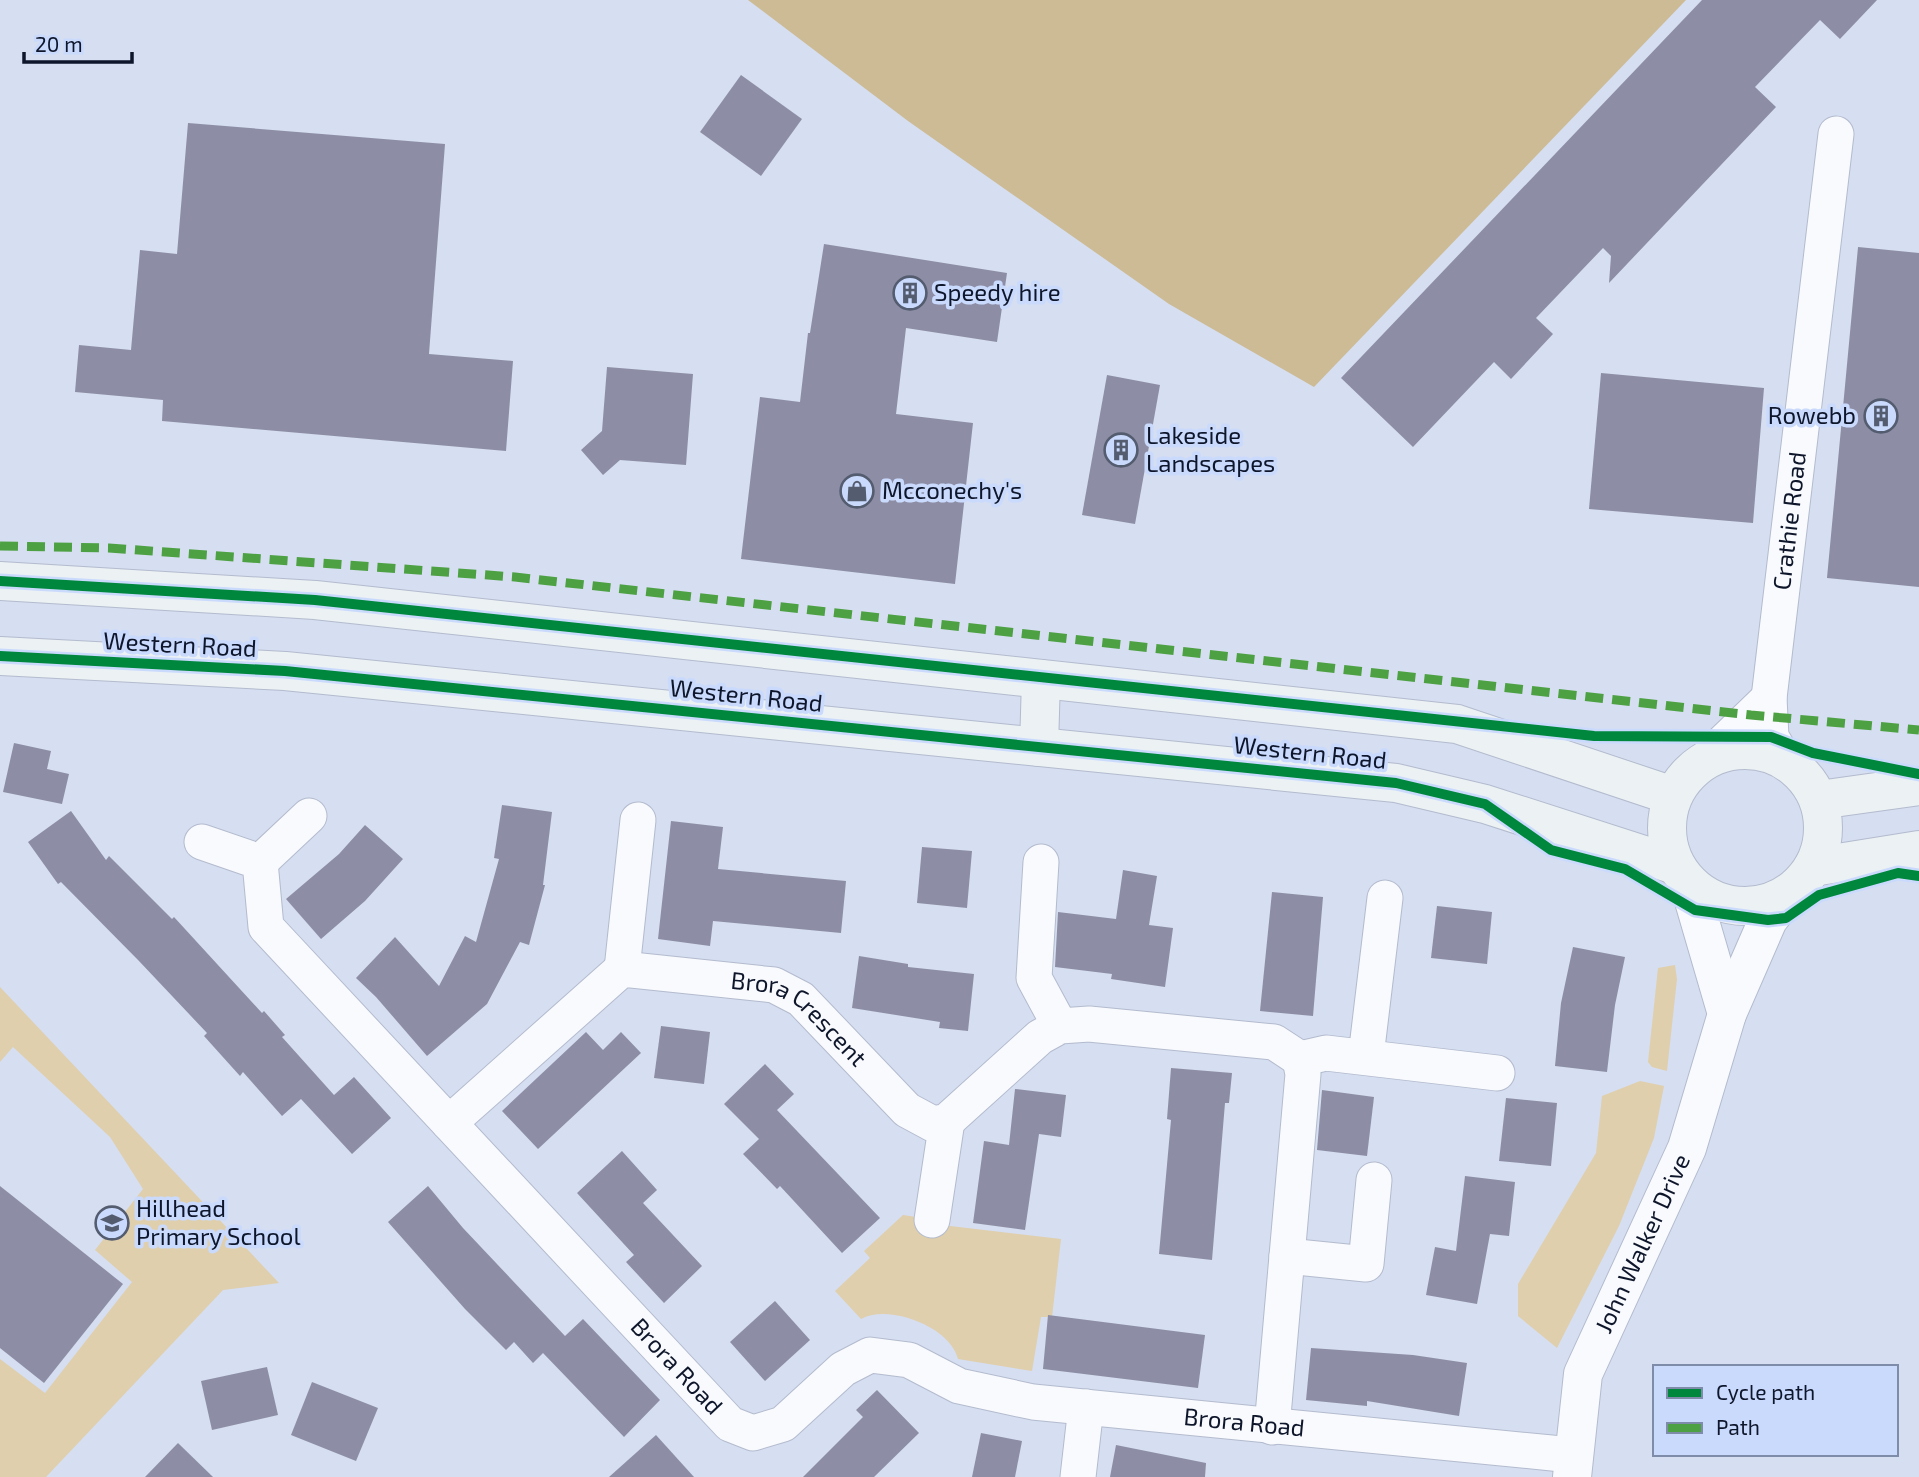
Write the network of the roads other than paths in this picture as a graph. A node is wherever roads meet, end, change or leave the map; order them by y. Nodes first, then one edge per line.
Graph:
1 (1836, 134) dead end
2 (0, 581) edge
3 (0, 656) edge
4 (1041, 679) junction
5 (1769, 698) junction
6 (1039, 747) junction
7 (1706, 759) junction
8 (1784, 760) junction
9 (1919, 786) edge
10 (1673, 796) junction
11 (1819, 800) junction
12 (309, 816) dead end
13 (638, 820) dead end
14 (202, 842) dead end
15 (1919, 850) edge
16 (260, 862) junction
17 (1041, 862) dead end
18 (1814, 867) junction
19 (1682, 874) junction
20 (1787, 895) junction
21 (1385, 898) dead end
22 (622, 970) junction
23 (1727, 1014) junction
24 (1060, 1026) junction
25 (1366, 1056) junction
26 (1300, 1059) junction
27 (1497, 1073) dead end
28 (947, 1121) junction
29 (449, 1123) junction
30 (1374, 1180) dead end
31 (932, 1220) dead end
32 (1287, 1256) junction
33 (1086, 1407) junction
34 (1272, 1427) junction
35 (1572, 1466) edge
36 (1078, 1477) edge

1 - 5 street, Crathie Road
2 - 4 main road, Western Road
3 - 6 main road, Western Road
4 - 6 main road
4 - 10 main road, Western Road
5 - 7 street
5 - 8 street, Crathie Road
6 - 19 main road, Western Road
7 - 8 main road, Western Road
7 - 10 main road, Western Road
8 - 11 main road, Western Road
9 - 11 main road
10 - 19 main road, Western Road
11 - 18 main road, Western Road
12 - 16 street
13 - 22 street
14 - 16 street
15 - 18 main road
16 - 29 street, Brora Road
17 - 24 street
18 - 20 main road, Western Road
19 - 20 main road, Western Road
19 - 23 street
20 - 23 street, John Walker Drive
21 - 25 street
22 - 28 street, Brora Crescent
22 - 29 street
23 - 35 street, John Walker Drive
24 - 26 street
24 - 28 street
25 - 26 street
25 - 27 street
26 - 32 street
28 - 31 street
29 - 33 street, Brora Road
30 - 32 street
32 - 34 street
33 - 34 street, Brora Road
33 - 36 street
34 - 35 street, Brora Road

